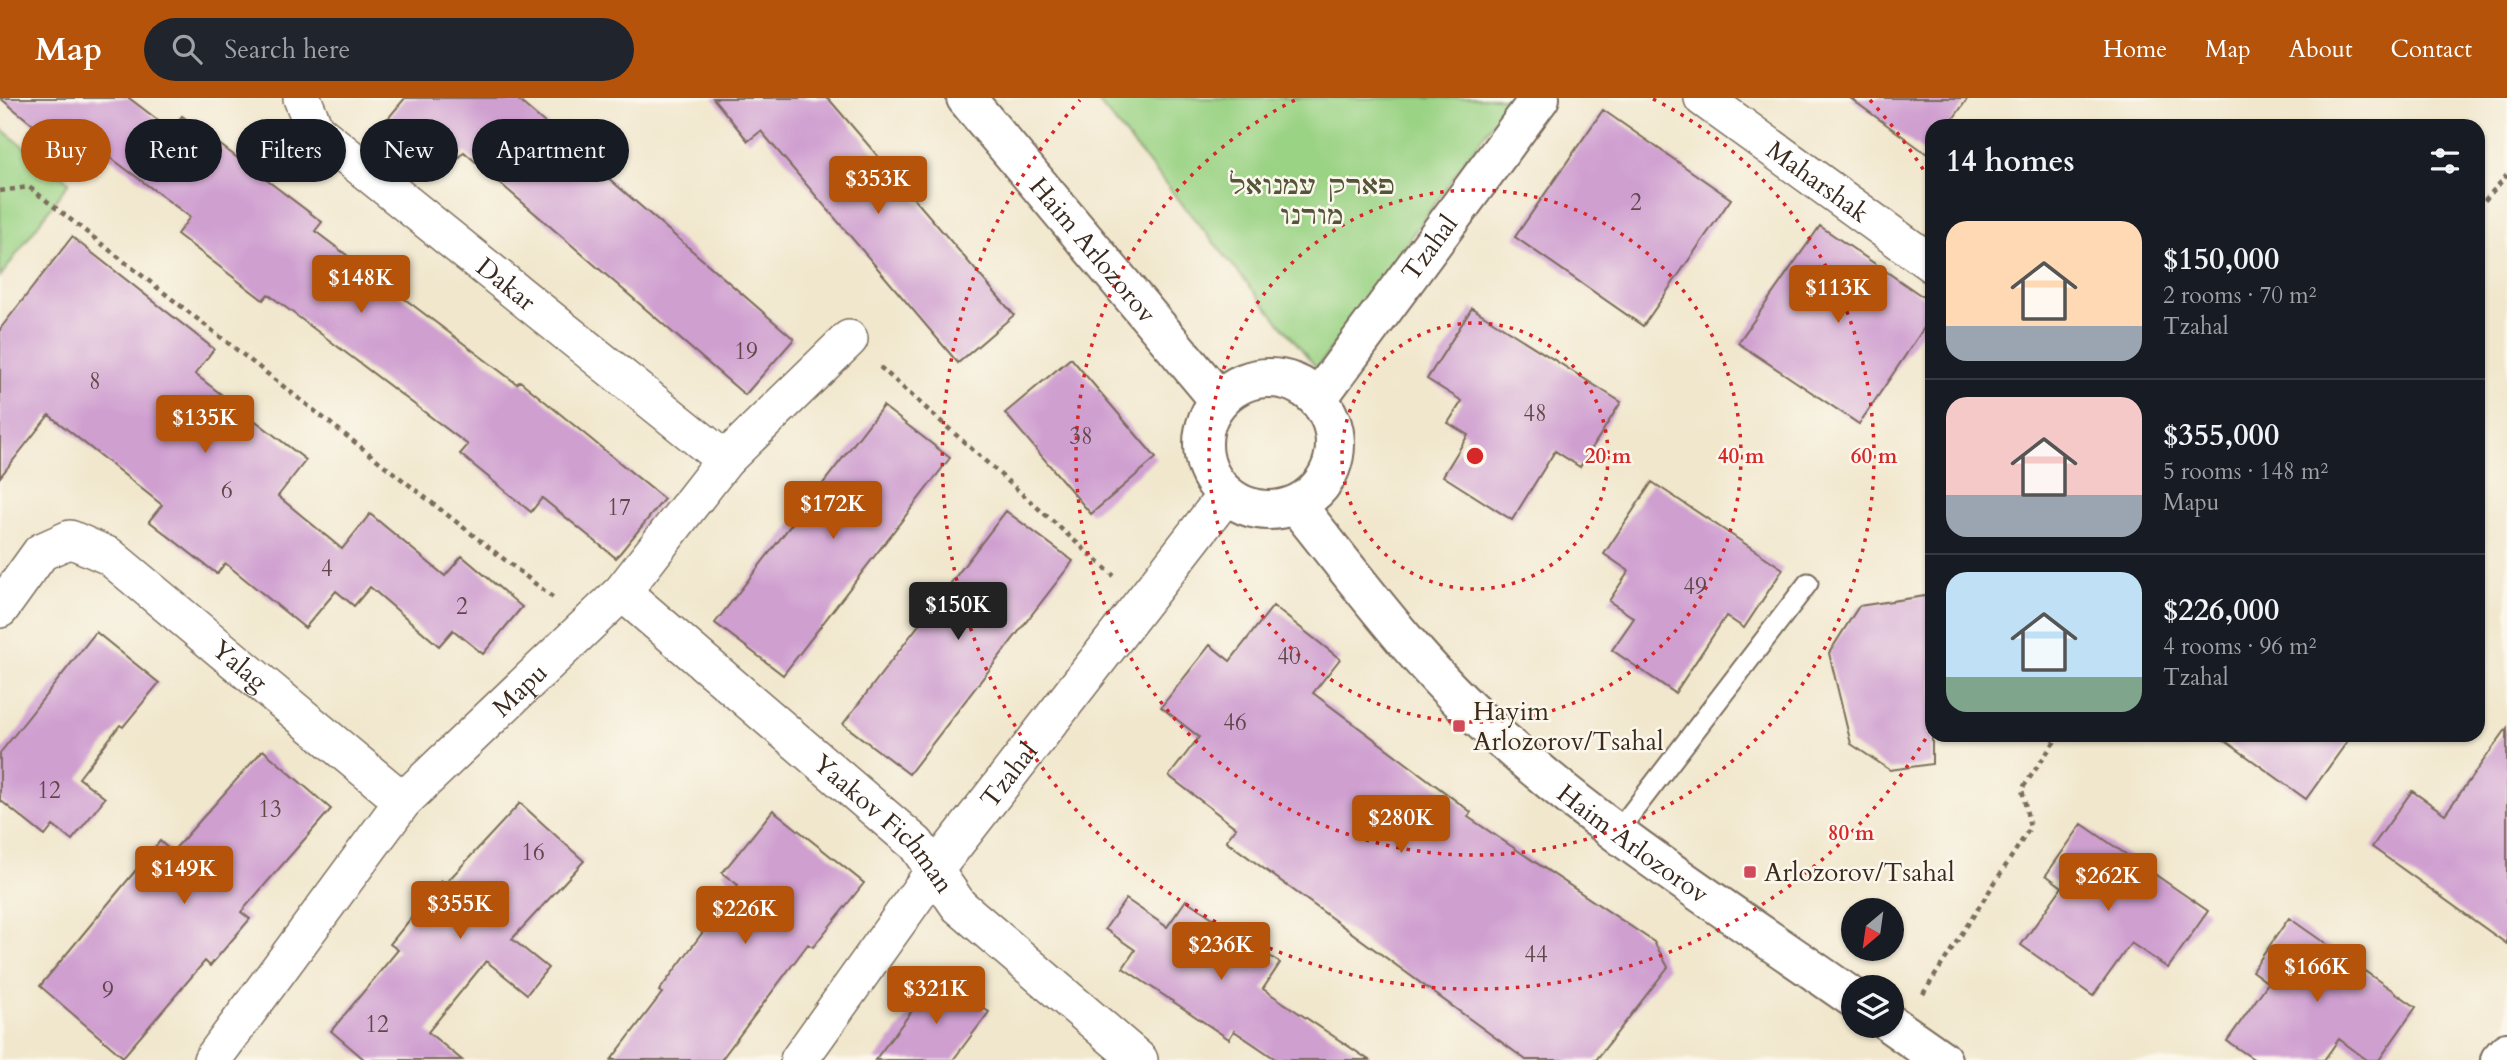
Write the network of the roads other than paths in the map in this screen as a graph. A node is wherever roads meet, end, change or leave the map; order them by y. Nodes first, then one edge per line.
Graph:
1 (302, 98) edge
2 (966, 98) edge
3 (1540, 98) edge
4 (1703, 98) edge
5 (1925, 259) edge
6 (849, 339) road end
7 (1318, 398) junction
8 (1219, 400) junction
9 (725, 460) junction
10 (1226, 495) junction
11 (1296, 505) junction
12 (1808, 583) dead end
13 (622, 592) junction
14 (0, 609) edge
15 (403, 801) junction
16 (1617, 832) junction
17 (934, 871) junction
18 (1841, 990) edge
19 (1904, 1034) edge
20 (2507, 1052) edge
21 (212, 1060) edge
22 (799, 1060) edge
23 (1139, 1060) edge
24 (1942, 1060) edge
25 (2500, 1060) edge

1 - 9 street, Dakar
2 - 8 street, Haim Arlozorov
3 - 7 street, Tzahal
4 - 5 street, Maharshak
6 - 9 street, Mapu
7 - 8 street
7 - 11 street
8 - 10 street
9 - 13 street, Mapu
10 - 11 street
10 - 17 street, Tzahal
11 - 16 street, Haim Arlozorov
12 - 16 lane
13 - 15 street, Mapu
13 - 17 street, Yaakov Fichman
14 - 15 street, Yalag
15 - 21 street, Mapu
16 - 18 street, Haim Arlozorov
17 - 22 street, Tzahal
17 - 23 street, Yaakov Fichman
19 - 24 street
20 - 25 street

